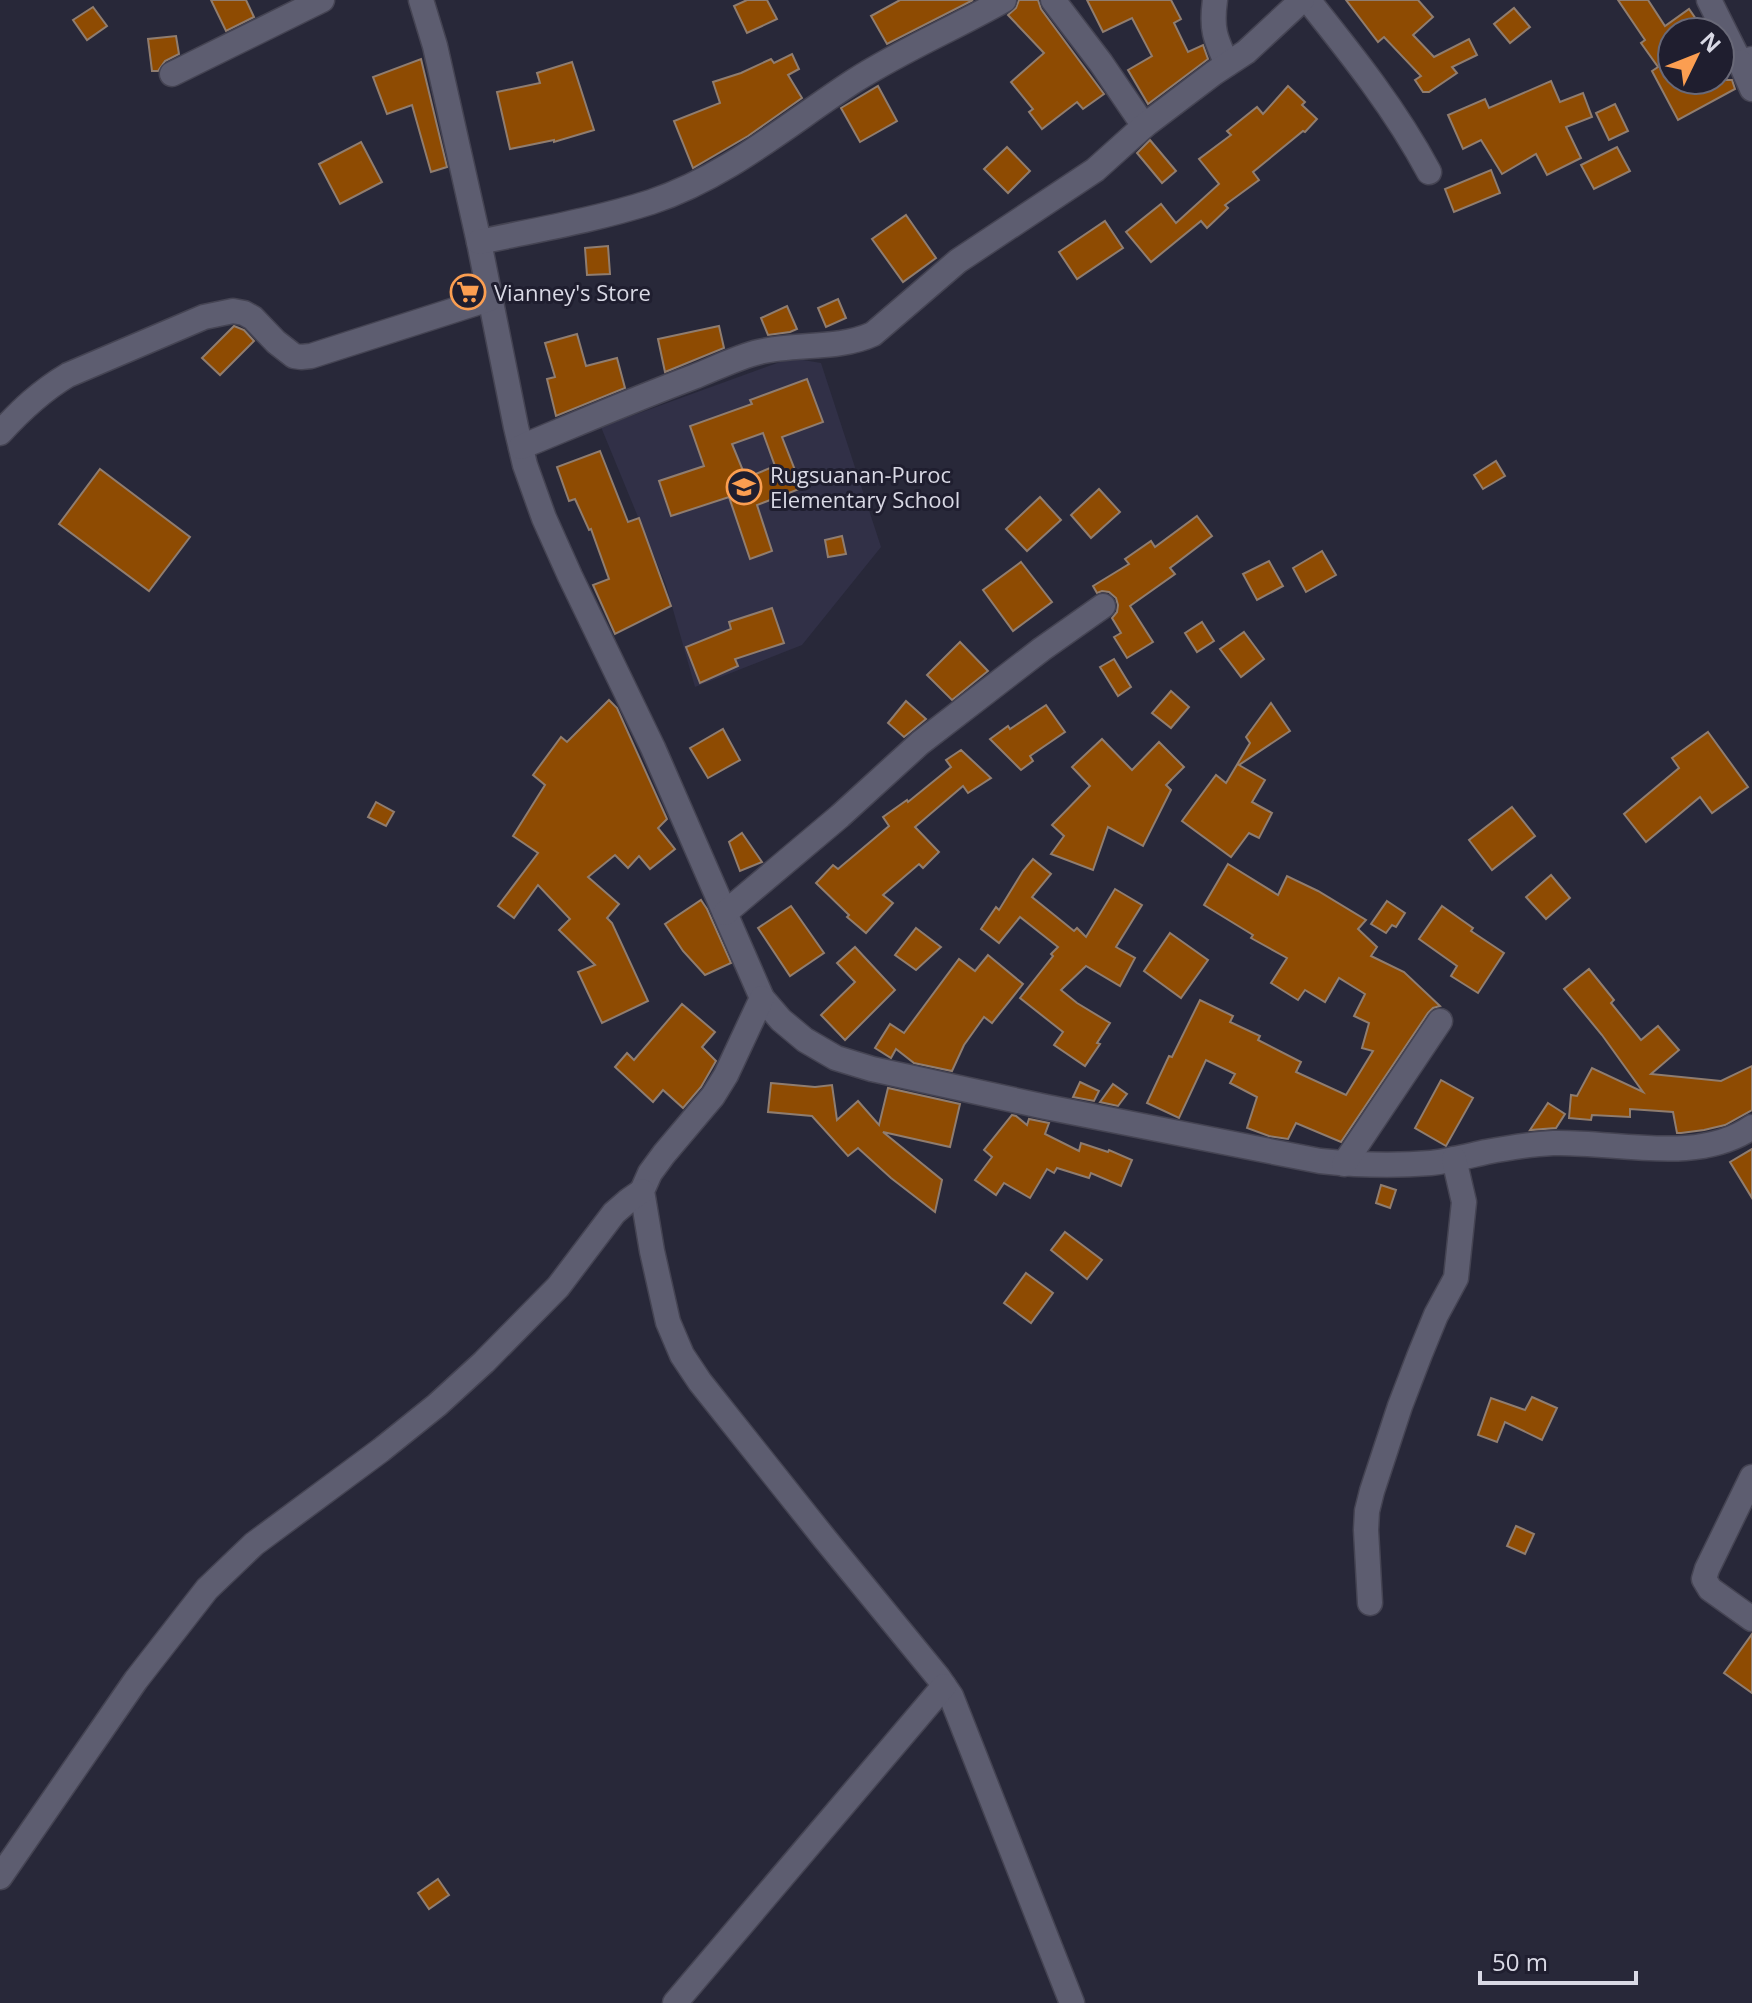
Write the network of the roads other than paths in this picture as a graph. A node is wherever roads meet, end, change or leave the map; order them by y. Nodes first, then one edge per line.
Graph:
1 (322, 0) edge
2 (421, 0) edge
3 (1004, 0) edge
4 (1053, 0) edge
5 (1215, 0) edge
6 (1305, 0) edge
7 (1709, 0) edge
8 (1746, 61) edge
9 (1227, 64) junction
10 (172, 74) dead end
11 (1752, 89) edge
12 (1144, 126) junction
13 (1429, 172) dead end
14 (479, 242) junction
15 (489, 299) junction
16 (0, 433) edge
17 (521, 447) junction
18 (1103, 606) dead end
19 (725, 913) junction
20 (762, 998) junction
21 (1440, 1021) dead end
22 (1752, 1127) edge
23 (1454, 1159) junction
24 (1344, 1164) junction
25 (642, 1191) junction
26 (1752, 1477) edge
27 (1370, 1603) dead end
28 (1752, 1619) edge
29 (944, 1686) junction
30 (0, 1877) edge
31 (675, 2003) edge
32 (1072, 2003) edge

1 - 10 street
2 - 14 street
3 - 14 street
4 - 12 street
5 - 9 street
6 - 9 street
6 - 13 street
7 - 8 street
8 - 11 street
9 - 12 street
12 - 17 street
14 - 15 street
15 - 16 street
15 - 17 street
17 - 19 street
18 - 19 street
19 - 20 street
20 - 24 street
20 - 25 street
21 - 24 street
22 - 23 street
23 - 24 street
23 - 27 street
25 - 29 street
25 - 30 street
26 - 28 street
29 - 31 street
29 - 32 street

